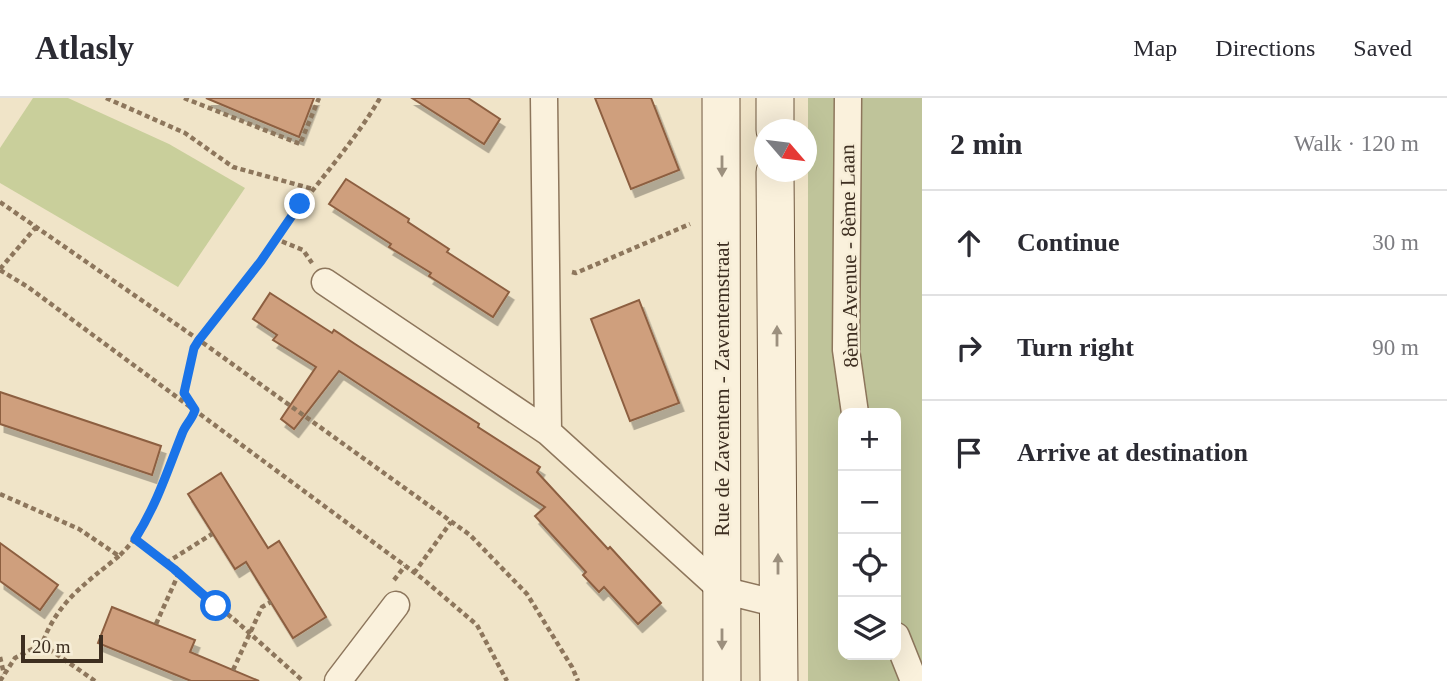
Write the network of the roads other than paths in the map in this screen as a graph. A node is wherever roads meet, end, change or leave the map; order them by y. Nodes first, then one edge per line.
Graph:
1 (544, 98) edge
2 (721, 98) edge
3 (775, 98) edge
4 (848, 98) edge
5 (775, 119) edge
6 (775, 182) edge
7 (325, 282) road end
8 (854, 408) edge
9 (548, 432) junction
10 (722, 590) junction
11 (779, 604) junction
12 (396, 605) dead end
13 (901, 648) edge
14 (338, 681) edge
15 (722, 681) edge
16 (779, 681) edge
17 (914, 681) edge

1 - 9 street
2 -> 10 main road, Rue de Zaventem - Zaventemstraat
3 - 5 main road
4 - 8 street, 8ème Avenue - 8ème Laan
11 -> 6 main road
7 - 9 street
9 - 10 street
10 - 11 street
10 -> 15 main road, Rue de Zaventem - Zaventemstraat
11 - 16 main road
12 - 14 street
13 - 17 street

